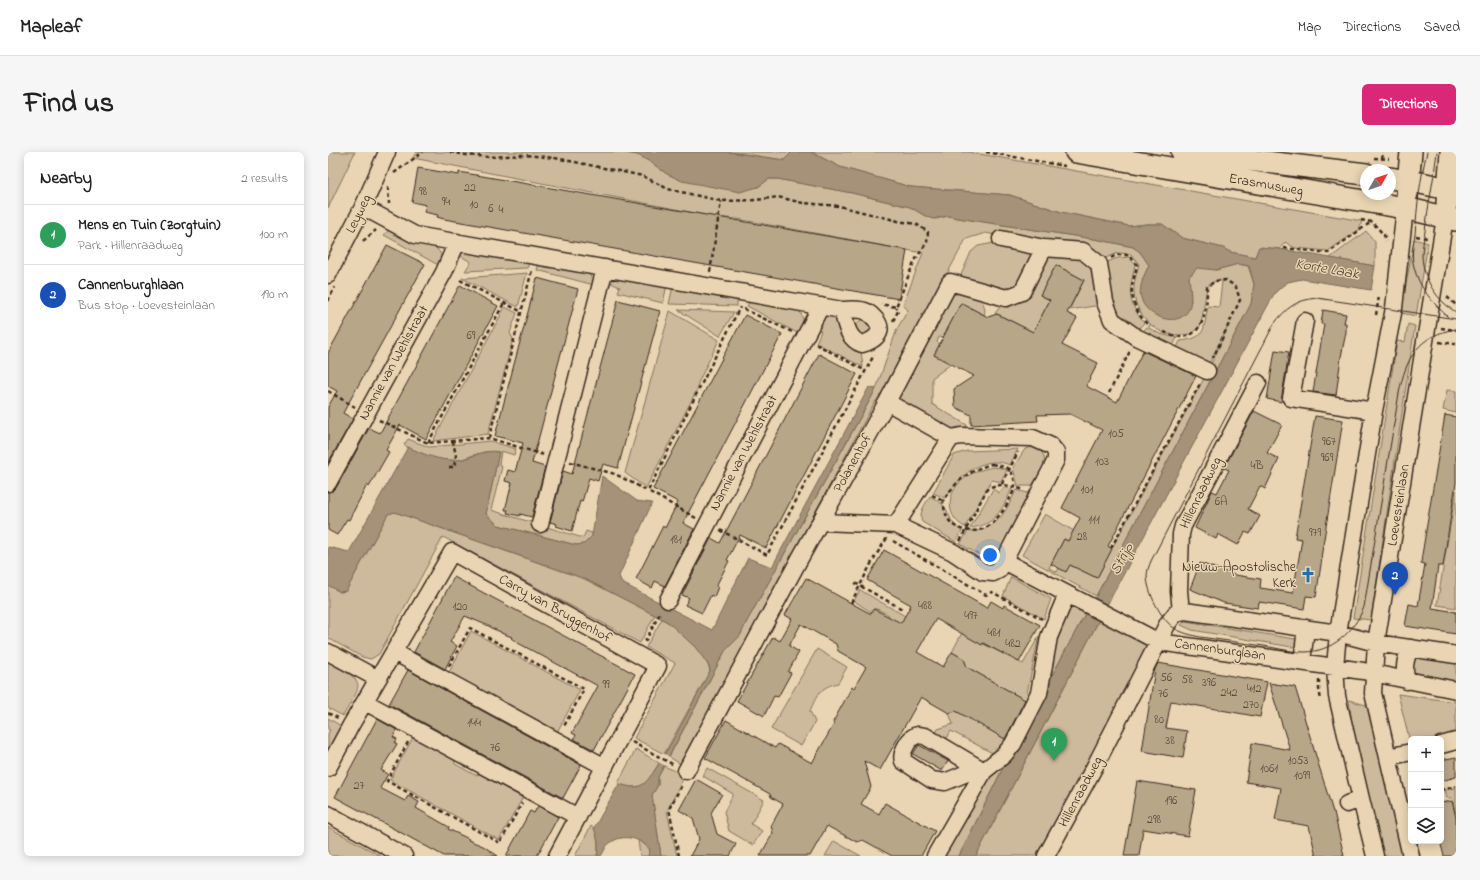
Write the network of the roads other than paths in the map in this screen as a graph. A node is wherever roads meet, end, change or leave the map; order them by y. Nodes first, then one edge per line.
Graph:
1 (387, 152) edge
2 (1076, 152) edge
3 (1182, 152) edge
4 (1411, 152) edge
5 (1451, 152) edge
6 (1360, 173) edge
7 (1399, 179) edge
8 (1452, 190) edge
9 (363, 207) junction
10 (1405, 208) junction
11 (1450, 219) edge
12 (1001, 239) dead end
13 (457, 242) junction
14 (1044, 248) junction
15 (605, 268) junction
16 (328, 275) edge
17 (821, 306) junction
18 (842, 310) dead end
19 (1305, 321) dead end
20 (1207, 371) dead end
21 (1258, 383) dead end
22 (887, 402) junction
23 (1374, 411) junction
24 (951, 438) junction
25 (328, 483) edge
26 (821, 522) junction
27 (540, 524) dead end
28 (896, 525) junction
29 (1004, 561) junction
30 (1067, 594) junction
31 (668, 600) dead end
32 (1181, 612) junction
33 (1306, 628) junction
34 (1338, 633) junction
35 (1159, 642) junction
36 (1376, 643) junction
37 (1411, 648) junction
38 (328, 652) edge
39 (394, 652) junction
40 (1456, 655) edge
41 (1302, 662) junction
42 (1334, 667) junction
43 (1374, 673) junction
44 (378, 679) junction
45 (1407, 680) junction
46 (1456, 690) edge
47 (365, 702) junction
48 (1456, 741) edge
49 (1444, 744) edge
50 (1408, 753) edge
51 (1388, 757) junction
52 (605, 767) junction
53 (328, 768) edge
54 (680, 768) road end
55 (328, 814) edge
56 (578, 817) junction
57 (404, 856) edge
58 (557, 856) edge
59 (935, 856) edge
60 (1046, 856) edge
61 (1375, 856) edge
62 (1411, 856) edge

1 - 9 street, Leyweg
2 - 10 main road, Erasmusweg
3 - 6 main road, Erasmusweg
4 - 7 main road
5 - 8 main road, Loevesteinlaan
7 - 8 main road
7 - 10 main road
8 - 11 main road, Loevesteinlaan
9 - 13 street
9 - 16 street, Leyweg
10 - 11 main road, Erasmusweg
10 - 23 street
11 - 36 street, Loevesteinlaan
12 - 14 street
13 - 15 street
13 - 25 street, Nannie van Wehlstraat
14 - 20 street
14 - 22 street, Polanenhof
15 - 17 street
15 - 27 street
17 - 18 street
17 - 31 street, Nannie van Wehlstraat
19 - 23 street
21 - 32 street, Hillenraadweg
22 - 24 street
22 - 26 street, Polanenhof
23 - 34 street
24 - 28 street
24 - 29 street
26 - 28 street
26 - 54 street, Polanenhof
28 - 29 street
29 - 30 street
30 - 35 street
30 - 59 street
32 - 33 street
32 - 35 street, Cannenburglaan
33 - 34 street
33 - 41 street
34 - 36 street
34 - 42 street
35 - 41 street, Cannenburglaan
35 - 60 street, Hillenraadweg
36 - 37 street
36 - 43 street, Loevesteinlaan
37 - 40 street
37 - 45 street
38 - 44 street
39 - 44 street, Carry van Bruggenhof
39 - 52 street
39 - 52 street, Carry van Bruggenhof
41 - 42 street, Cannenburglaan
42 - 43 street, Cannenburglaan
42 - 61 street
43 - 45 street, Cannenburglaan
43 - 51 street, Loevesteinlaan
44 - 47 street, Carry van Bruggenhof
45 - 46 street, Cannenburglaan
47 - 53 street, Carry van Bruggenhof
47 - 56 street
48 - 49 street
50 - 51 street
51 - 62 street, Loevesteinlaan
52 - 56 street, Carry van Bruggenhof
55 - 57 street
56 - 58 street, Carry van Bruggenhof

